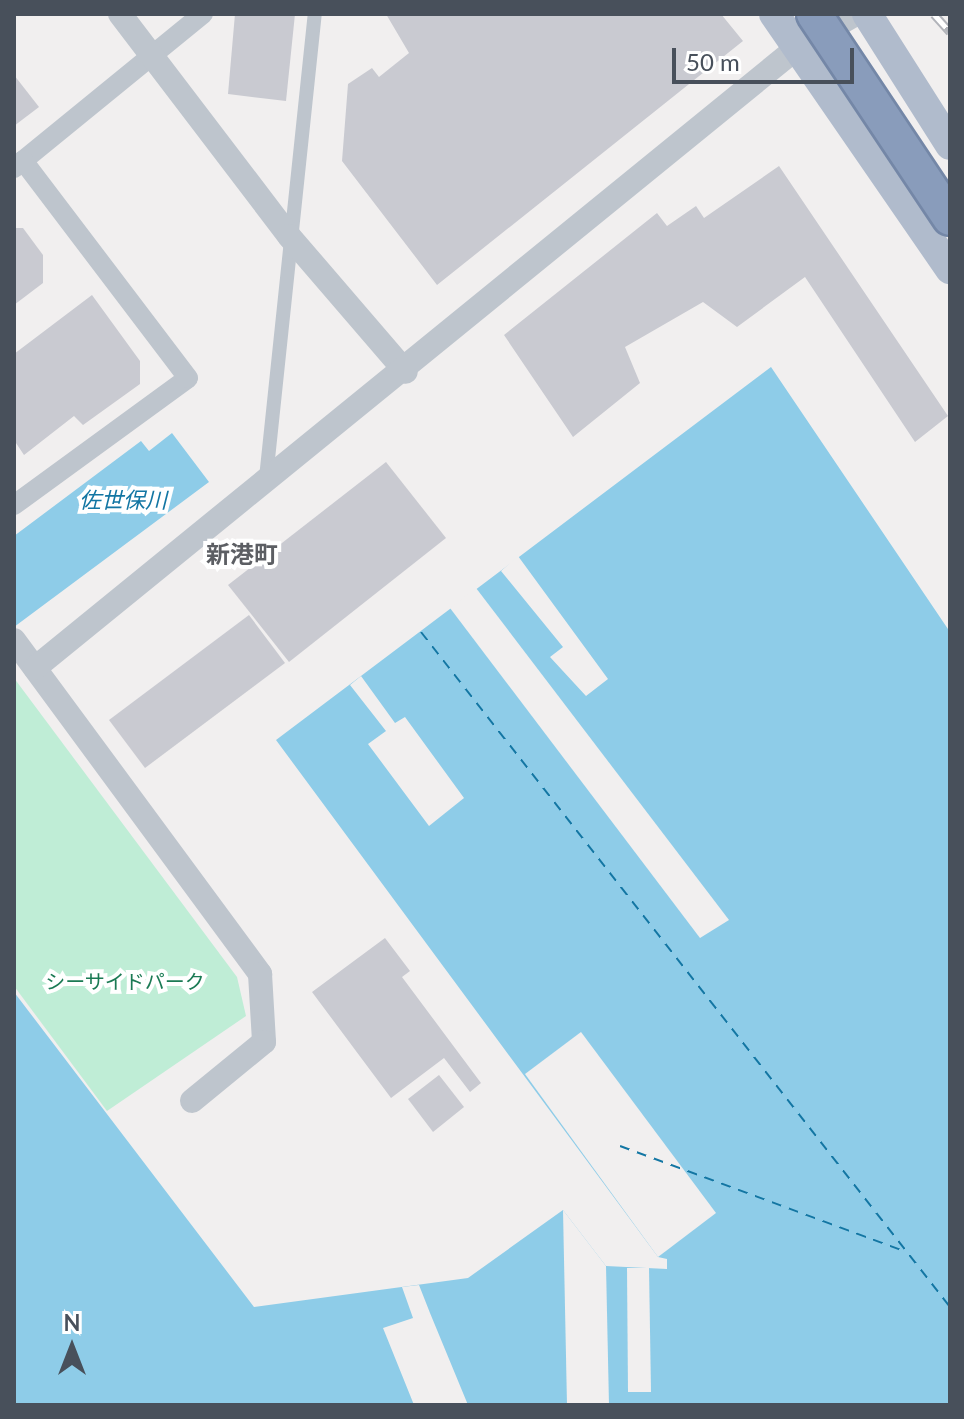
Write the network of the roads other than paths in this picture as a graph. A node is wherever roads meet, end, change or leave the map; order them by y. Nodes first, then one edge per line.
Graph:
1 (120, 14) edge
2 (203, 14) edge
3 (315, 14) edge
4 (774, 14) edge
5 (814, 14) edge
6 (856, 14) edge
7 (867, 14) edge
8 (798, 47) junction
9 (152, 53) junction
10 (950, 145) edge
11 (18, 164) edge
12 (950, 218) edge
13 (289, 236) junction
14 (950, 269) edge
15 (406, 372) junction
16 (266, 478) junction
17 (14, 505) edge
18 (14, 640) edge
19 (35, 668) junction
20 (192, 1101) dead end

1 - 9 street
2 - 9 street
3 - 13 street
4 - 8 main road
5 - 12 highway, bridge
6 - 8 street
7 - 10 main road
8 - 14 main road
8 - 15 street
9 - 11 street
9 - 13 street
11 - 17 street
13 - 15 street
13 - 16 street
15 - 16 street
16 - 19 street
18 - 19 street
19 - 20 street

